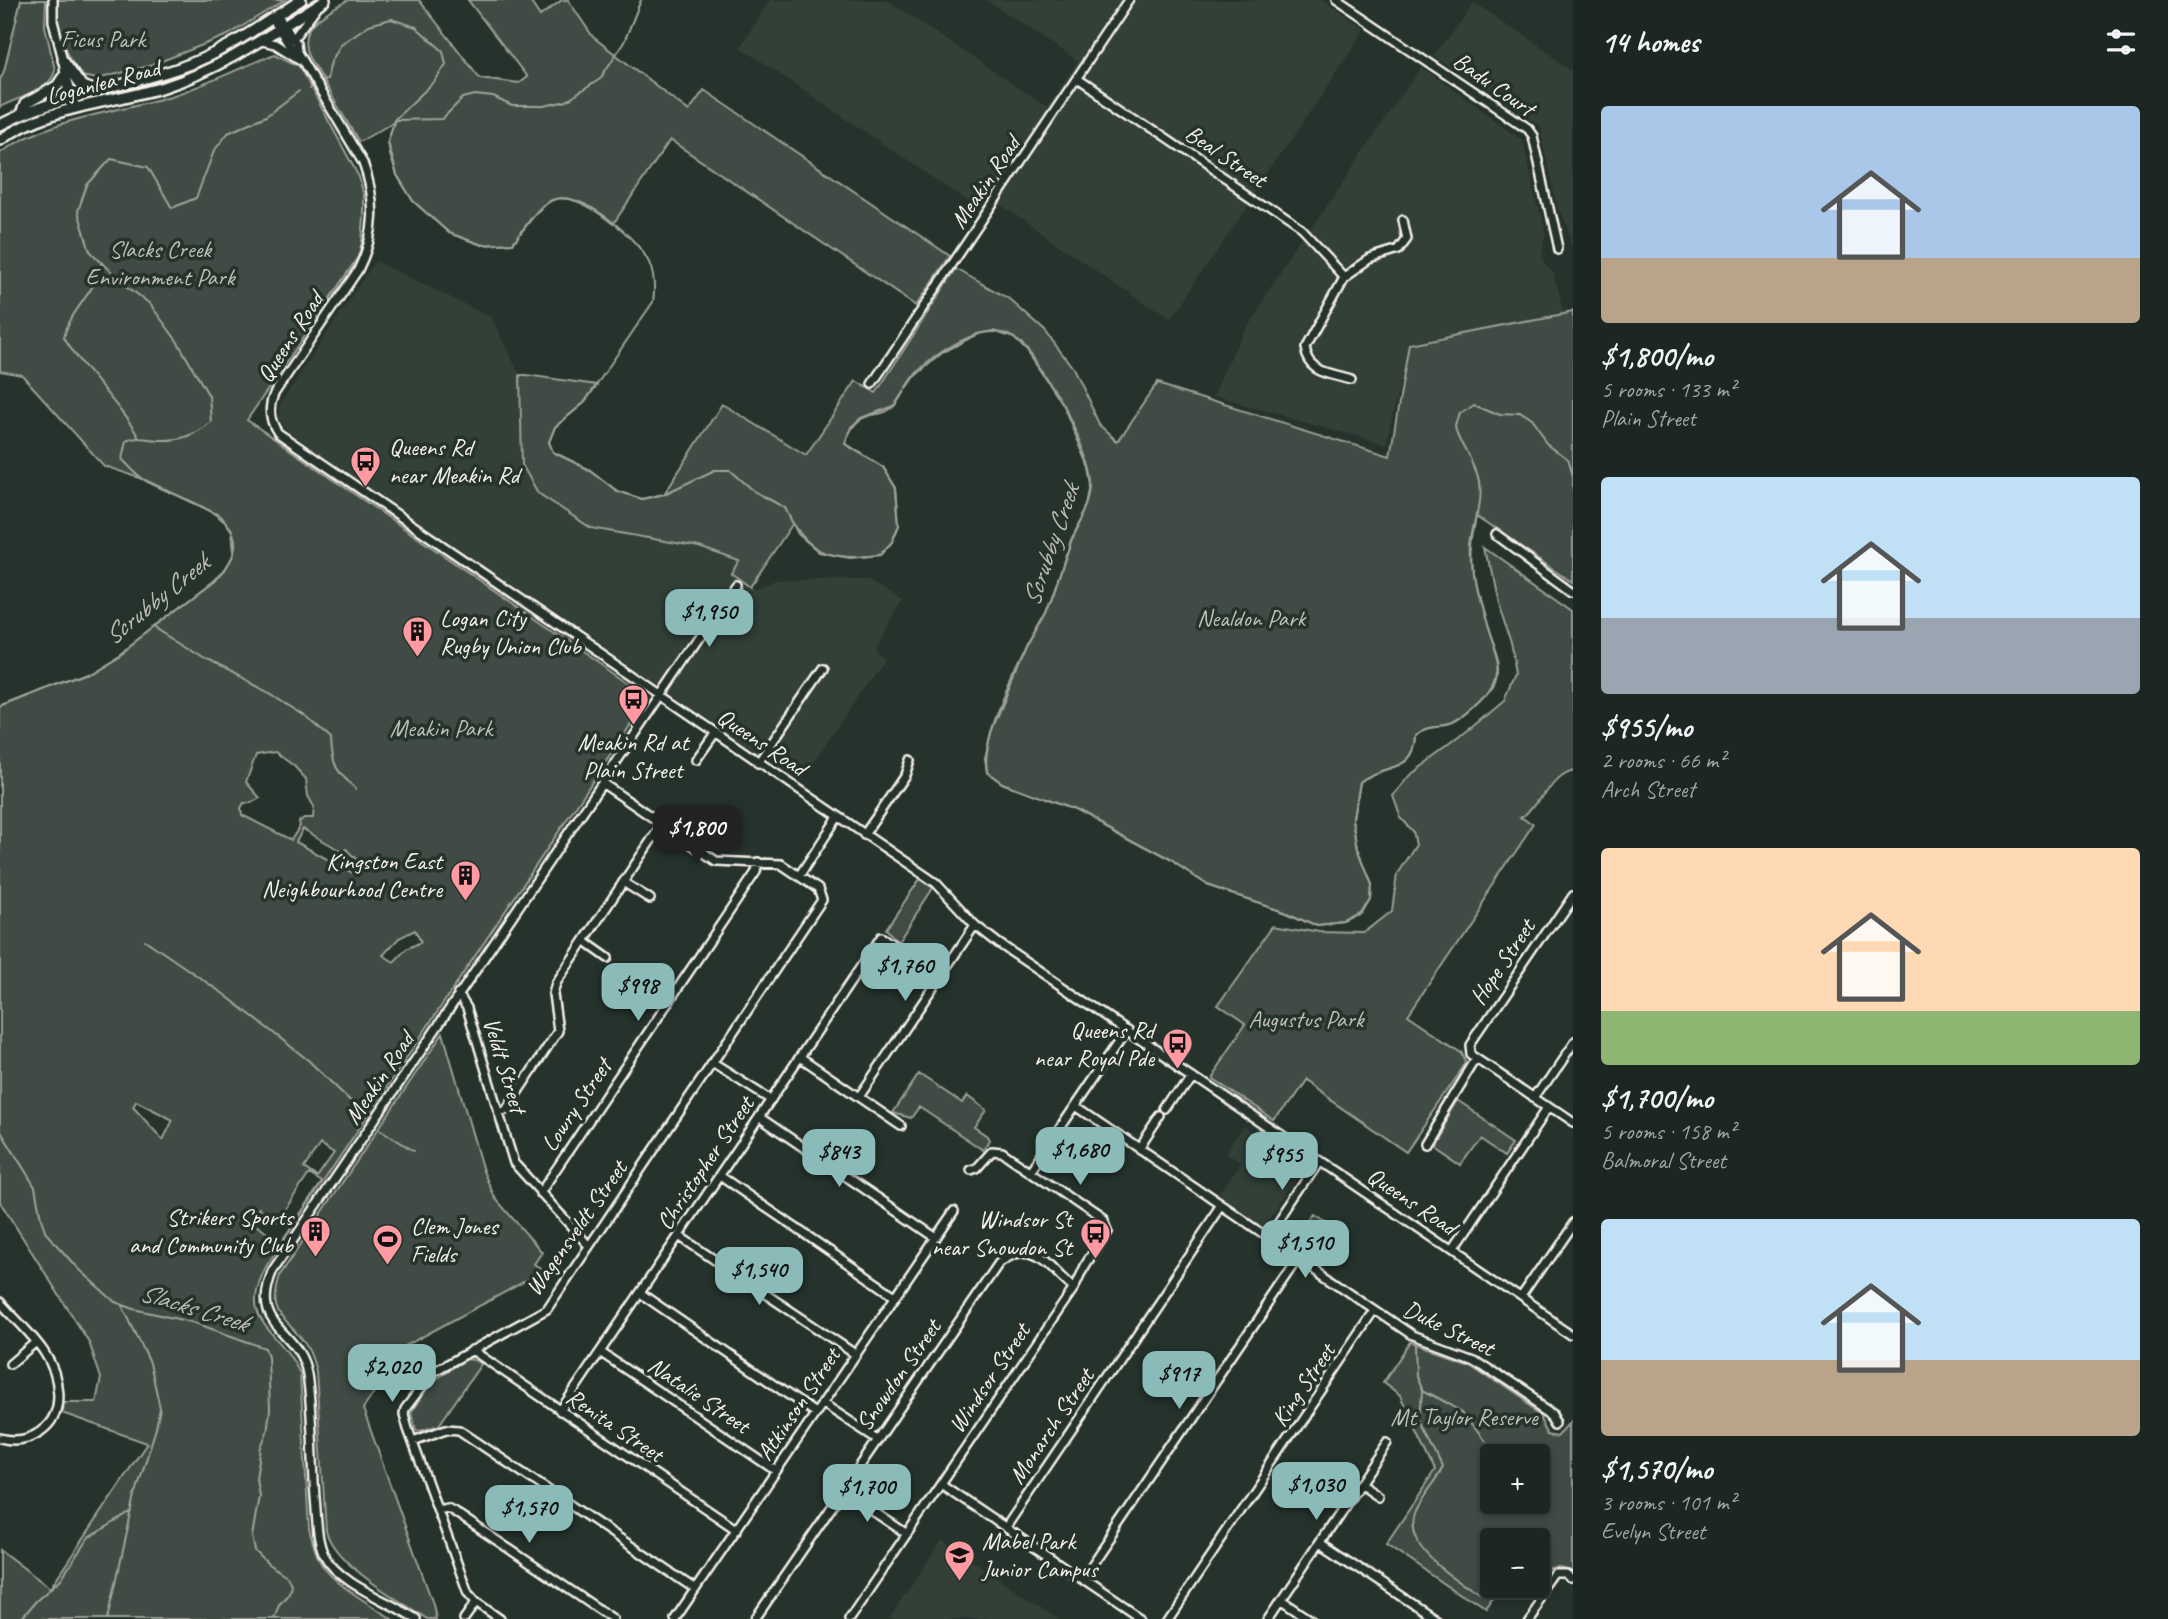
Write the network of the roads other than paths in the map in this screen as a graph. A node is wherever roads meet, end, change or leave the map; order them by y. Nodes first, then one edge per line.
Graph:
1 (53, 0) edge
2 (301, 0) edge
3 (1129, 0) edge
4 (1336, 0) edge
5 (324, 1) edge
6 (275, 17) junction
7 (281, 28) junction
8 (293, 39) junction
9 (261, 41) junction
10 (297, 52) junction
11 (303, 61) junction
12 (63, 63) junction
13 (64, 77) junction
14 (1077, 79) junction
15 (95, 91) junction
16 (71, 97) junction
17 (74, 109) junction
18 (21, 114) junction
19 (0, 125) edge
20 (0, 140) edge
21 (1403, 220) dead end
22 (1557, 248) dead end
23 (1343, 277) junction
24 (1352, 380) dead end
25 (872, 384) dead end
26 (1497, 534) dead end
27 (736, 585) dead end
28 (1573, 590) edge
29 (823, 668) dead end
30 (660, 696) junction
31 (715, 733) junction
32 (696, 760) dead end
33 (910, 760) dead end
34 (758, 763) junction
35 (602, 783) junction
36 (838, 817) junction
37 (662, 824) junction
38 (864, 835) junction
39 (758, 862) junction
40 (799, 876) junction
41 (623, 882) junction
42 (1573, 893) edge
43 (650, 899) dead end
44 (975, 925) junction
45 (583, 941) junction
46 (608, 958) dead end
47 (940, 976) junction
48 (458, 994) junction
49 (1127, 1030) junction
50 (1573, 1042) edge
51 (1474, 1056) junction
52 (800, 1057) junction
53 (712, 1063) junction
54 (1191, 1074) junction
55 (859, 1097) junction
56 (1535, 1098) junction
57 (771, 1100) junction
58 (1076, 1106) junction
59 (1549, 1107) junction
60 (1167, 1110) dead end
61 (499, 1112) junction
62 (759, 1117) junction
63 (1161, 1117) dead end
64 (1573, 1123) edge
65 (901, 1126) dead end
66 (1425, 1144) dead end
67 (1139, 1150) junction
68 (1319, 1162) junction
69 (971, 1170) dead end
70 (1031, 1171) junction
71 (720, 1176) junction
72 (540, 1193) junction
73 (1222, 1207) junction
74 (954, 1210) dead end
75 (1573, 1222) edge
76 (679, 1236) junction
77 (935, 1237) junction
78 (1268, 1238) junction
79 (589, 1246) junction
80 (1452, 1251) junction
81 (1299, 1259) junction
82 (1074, 1288) junction
83 (640, 1293) junction
84 (895, 1296) junction
85 (1521, 1298) junction
86 (0, 1303) edge
87 (1376, 1311) junction
88 (1573, 1334) edge
89 (36, 1342) junction
90 (472, 1350) junction
91 (600, 1352) junction
92 (855, 1354) junction
93 (10, 1364) dead end
94 (822, 1403) junction
95 (560, 1411) junction
96 (815, 1413) junction
97 (1560, 1421) dead end
98 (0, 1438) edge
99 (877, 1439) junction
100 (413, 1441) junction
101 (1387, 1442) dead end
102 (776, 1471) junction
103 (1359, 1483) junction
104 (942, 1484) junction
105 (844, 1491) junction
106 (1378, 1496) dead end
107 (438, 1510) junction
108 (1006, 1527) junction
109 (737, 1530) junction
110 (907, 1534) junction
111 (1320, 1542) junction
112 (1082, 1579) junction
113 (1573, 1580) edge
114 (695, 1589) junction
115 (1281, 1599) junction
116 (476, 1602) junction
117 (395, 1607) junction
118 (408, 1619) edge
119 (416, 1619) edge
120 (464, 1619) edge
121 (500, 1619) edge
122 (613, 1619) edge
123 (675, 1619) edge
124 (755, 1619) edge
125 (849, 1619) edge
126 (1141, 1619) edge
127 (1167, 1619) edge
128 (1268, 1619) edge
129 (1311, 1619) edge
130 (1436, 1619) edge
131 (1527, 1619) edge

1 - 12 street
2 - 6 main road, Loganlea Road
3 - 14 street, Meakin Road
4 - 22 street, Badu Court
5 - 7 main road, Loganlea Road
5 - 8 street
6 - 7 street, Queens Road
6 - 15 main road, Loganlea Road
7 - 8 street, Queens Road
7 - 9 main road, Loganlea Road
7 - 10 street, Queens Road
8 - 10 street, Queens Road
9 - 11 street
9 - 17 main road, Loganlea Road
10 - 11 street, Queens Road
11 - 30 street, Queens Road
12 - 13 street
12 - 15 main road
12 - 16 street
13 - 16 street
13 - 18 main road
14 - 23 street, Beal Street
14 - 25 street, Meakin Road
15 - 16 main road, Loganlea Road
16 - 17 street
16 - 18 main road, Loganlea Road
17 - 20 main road, Loganlea Road
18 - 19 main road, Loganlea Road
21 - 23 street
23 - 24 street
26 - 28 street
27 - 30 street, Meakin Road
29 - 34 street
30 - 31 street, Queens Road
30 - 35 street, Meakin Road
31 - 32 street
31 - 34 street, Queens Road
33 - 38 street
34 - 36 street, Queens Road
35 - 37 street
35 - 48 street, Meakin Road
36 - 38 street, Queens Road
36 - 40 street
37 - 39 street
37 - 41 street
38 - 44 street, Queens Road
39 - 40 street
39 - 72 street, Lowry Street
40 - 53 street, Wagensveldt Street
41 - 43 street
41 - 45 street
42 - 51 street, Hope Street
44 - 47 street
44 - 49 street, Queens Road
45 - 46 street
45 - 61 street
47 - 52 street, Christopher Street
47 - 55 street
48 - 61 street, Veldt Street
48 - 117 street, Meakin Road
49 - 54 street, Queens Road
49 - 58 street
50 - 56 street
51 - 56 street
51 - 66 street, Hope Street
52 - 55 street
52 - 57 street, Christopher Street
53 - 57 street
53 - 79 street, Wagensveldt Street
54 - 60 street
54 - 68 street, Queens Road
55 - 65 street
56 - 59 street
57 - 62 street, Christopher Street
58 - 67 street, Duke Street
58 - 70 street
59 - 64 street
59 - 80 street
61 - 72 street, Veldt Street
62 - 71 street, Christopher Street
62 - 77 street
63 - 67 street
67 - 73 street, Duke Street
68 - 78 street
68 - 80 street, Queens Road
69 - 70 street
70 - 82 street, Windsor Street
71 - 76 street, Christopher Street
71 - 84 street
72 - 79 street, Veldt Street
73 - 78 street, Duke Street
73 - 108 street, Monarch Street
74 - 77 street, Atkinson Street
75 - 85 street
76 - 83 street, Christopher Street
76 - 92 street
77 - 84 street, Atkinson Street
78 - 81 street, Duke Street
79 - 90 street, Wagensveldt Street
80 - 85 street, Queens Road
81 - 87 street, Duke Street
81 - 112 street
82 - 99 street, Snowdon Street
82 - 104 street, Windsor Street
83 - 91 street, Christopher Street
83 - 96 street
84 - 92 street, Atkinson Street
85 - 88 street, Queens Road
86 - 89 street
87 - 97 street, Duke Street
87 - 127 street, King Street
89 - 93 street
89 - 98 street
90 - 95 street, Renita Street
90 - 100 street, Wagensveldt Street
91 - 95 street, Christopher Street
91 - 102 street, Natalie Street
92 - 94 street, Atkinson Street
94 - 96 street, Atkinson Street
94 - 99 street
95 - 109 street, Renita Street
96 - 102 street, Atkinson Street
99 - 105 street, Snowdon Street
100 - 107 street, Wagensveldt Street
100 - 114 street
101 - 103 street
102 - 109 street, Atkinson Street
103 - 106 street
103 - 111 street
104 - 108 street
104 - 110 street, Windsor Street
105 - 110 street
105 - 124 street, Snowdon Street
107 - 116 street, Wagensveldt Street
107 - 122 street
108 - 112 street
109 - 114 street, Atkinson Street
110 - 125 street, Windsor Street
111 - 115 street
111 - 130 street
112 - 126 street
113 - 131 street
114 - 123 street, Atkinson Street
115 - 128 street
115 - 129 street
116 - 120 street
116 - 121 street, Wagensveldt Street
117 - 118 street, Meakin Road
117 - 119 street, Meakin Road

